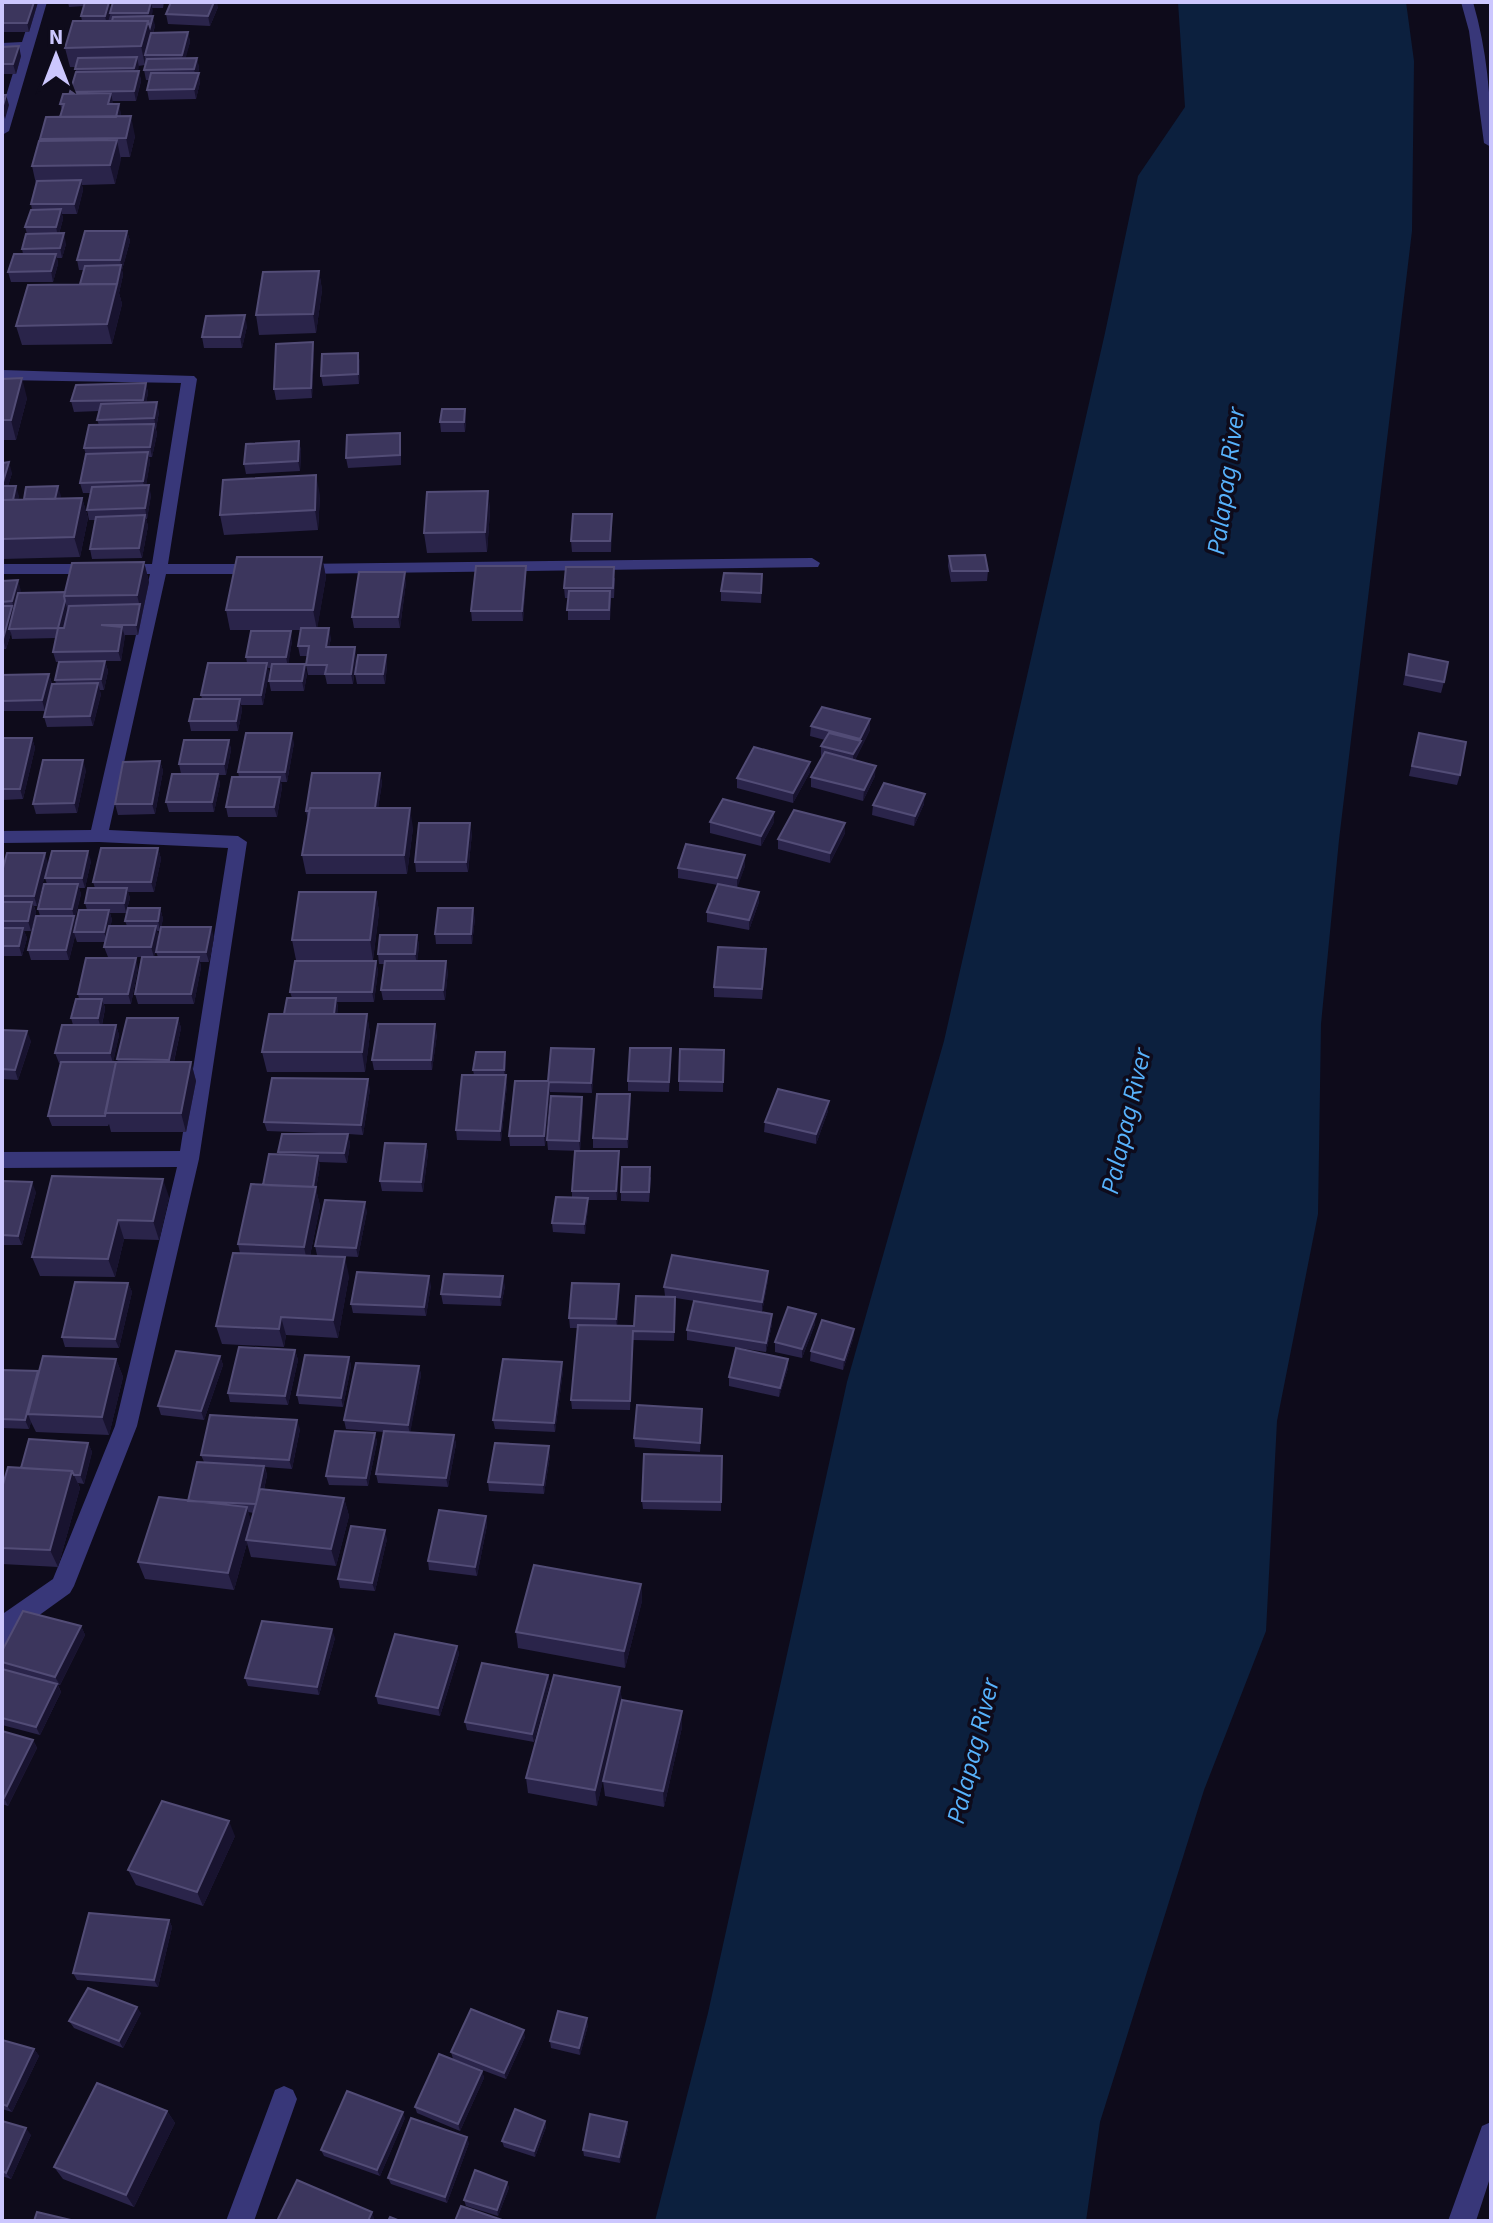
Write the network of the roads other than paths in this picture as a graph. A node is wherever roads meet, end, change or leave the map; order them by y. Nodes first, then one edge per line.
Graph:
1 (41, 2) edge
2 (1467, 2) edge
3 (28, 46) junction
4 (2, 47) edge
5 (2, 131) edge
6 (1491, 143) edge
7 (2, 375) edge
8 (812, 563) dead end
9 (2, 569) edge
10 (159, 571) junction
11 (99, 836) junction
12 (2, 837) edge
13 (189, 1159) junction
14 (2, 1160) edge
15 (2, 1635) edge
16 (284, 2099) dead end
17 (1491, 2135) edge
18 (240, 2221) edge
19 (1462, 2221) edge

1 - 3 street
2 - 6 street
3 - 4 street
3 - 5 street
7 - 10 street
8 - 10 street
9 - 10 street
10 - 11 street
11 - 12 street
11 - 13 street
13 - 14 street
13 - 15 street
16 - 18 street
17 - 19 street

